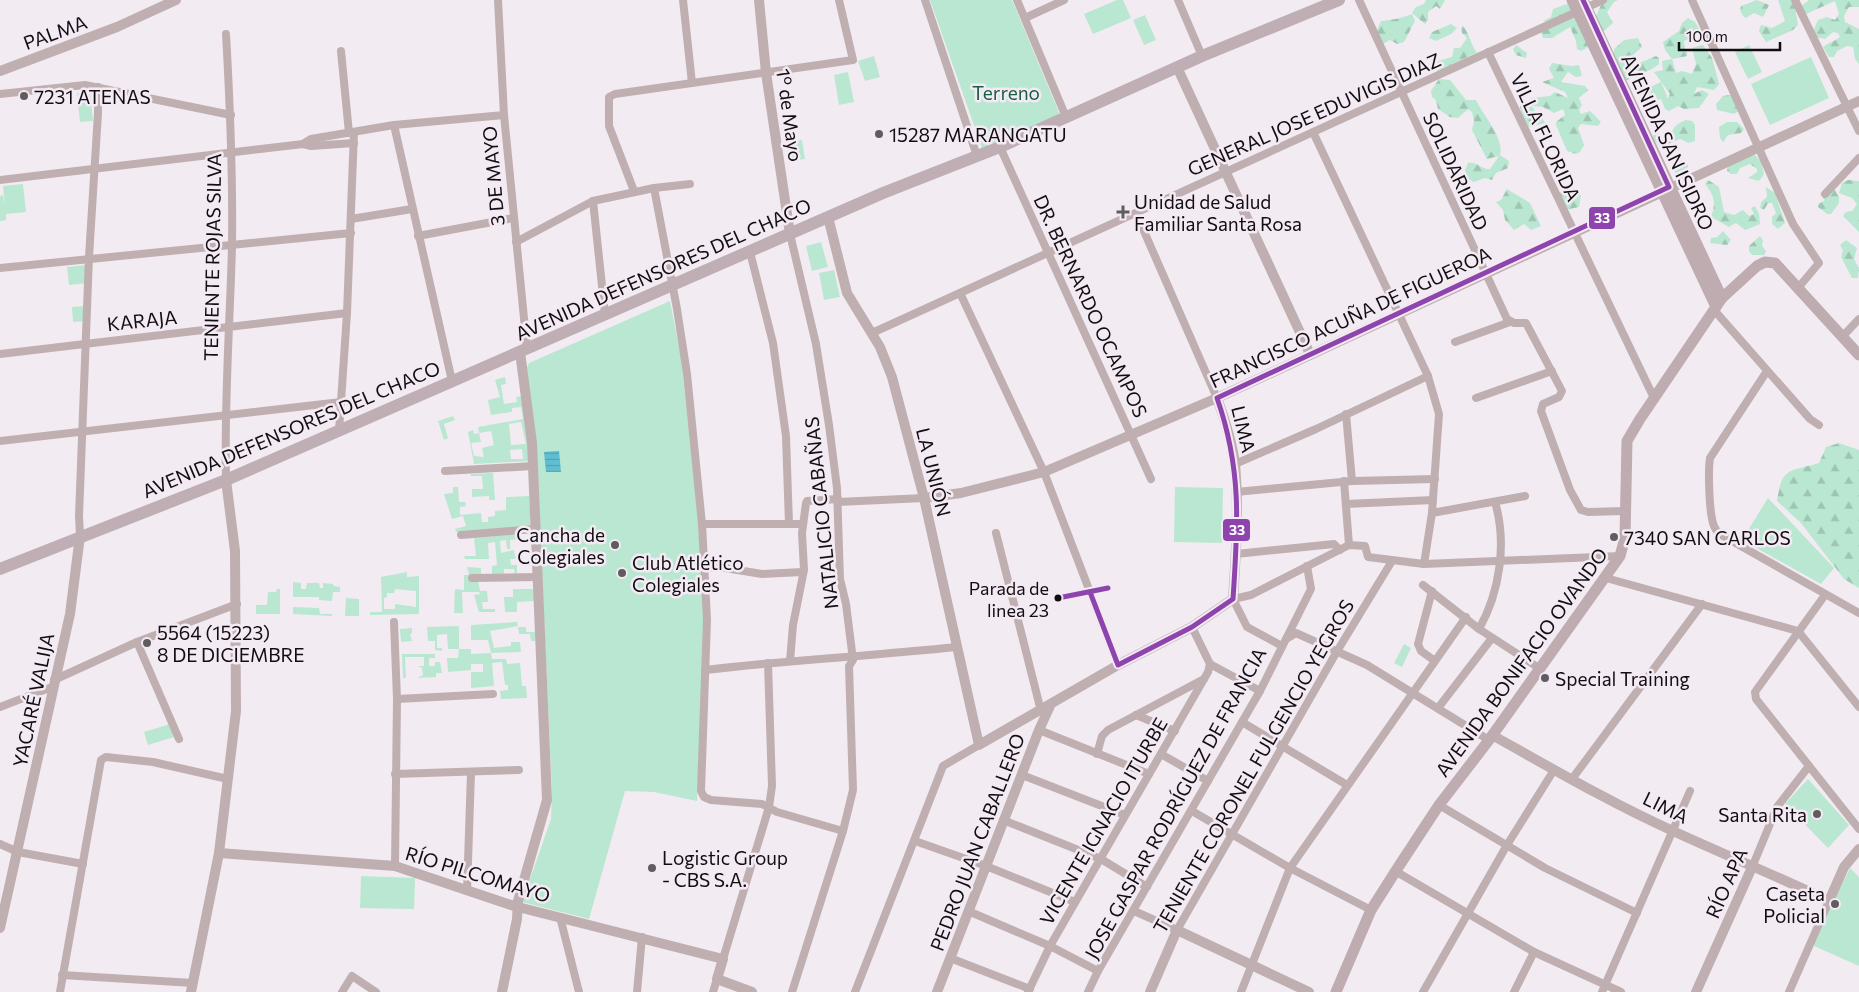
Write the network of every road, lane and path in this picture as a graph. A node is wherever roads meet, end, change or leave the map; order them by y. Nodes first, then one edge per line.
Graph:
1 (176, 0) edge
2 (498, 0) edge
3 (683, 0) edge
4 (759, 0) edge
5 (840, 0) edge
6 (925, 0) edge
7 (1017, 0) edge
8 (1064, 0) edge
9 (1178, 0) edge
10 (1339, 0) edge
11 (1359, 0) edge
12 (1572, 0) edge
13 (1603, 0) edge
14 (1692, 0) edge
15 (1795, 0) edge
16 (1322, 3) edge
17 (1582, 6) edge
18 (1024, 18) junction
19 (226, 34) dead end
20 (341, 51) dead end
21 (1488, 52) junction
22 (1202, 56) junction
23 (1178, 67) junction
24 (0, 71) edge
25 (766, 73) junction
26 (692, 83) junction
27 (98, 87) junction
28 (1402, 91) junction
29 (0, 94) edge
30 (1859, 101) edge
31 (1847, 107) junction
32 (504, 114) junction
33 (231, 115) junction
34 (1066, 117) junction
35 (394, 125) junction
36 (1859, 131) edge
37 (352, 132) junction
38 (1313, 132) junction
39 (303, 144) junction
40 (354, 144) junction
41 (1758, 146) junction
42 (1000, 147) junction
43 (230, 153) junction
44 (977, 156) junction
45 (1859, 158) edge
46 (94, 169) junction
47 (1226, 171) junction
48 (0, 180) edge
49 (690, 184) dead end
50 (654, 188) junction
51 (1665, 189) junction
52 (634, 191) junction
53 (1825, 194) dead end
54 (593, 201) junction
55 (412, 209) junction
56 (1136, 213) junction
57 (828, 217) junction
58 (351, 218) junction
59 (513, 218) junction
60 (1573, 232) junction
61 (351, 233) junction
62 (790, 234) junction
63 (418, 236) junction
64 (516, 242) junction
65 (232, 245) junction
66 (750, 252) junction
67 (1049, 252) junction
68 (89, 257) junction
69 (0, 268) edge
70 (1486, 273) junction
71 (672, 286) junction
72 (1798, 288) junction
73 (960, 293) junction
74 (1717, 305) junction
75 (1399, 312) junction
76 (347, 313) junction
77 (606, 314) junction
78 (1859, 319) edge
79 (1510, 322) junction
80 (228, 327) junction
81 (872, 333) junction
82 (1843, 336) junction
83 (87, 342) junction
84 (1455, 342) dead end
85 (524, 351) junction
86 (0, 354) edge
87 (1310, 354) junction
88 (1859, 355) edge
89 (1552, 371) junction
90 (1767, 371) junction
91 (1428, 376) junction
92 (452, 381) junction
93 (1217, 398) junction
94 (1476, 398) dead end
95 (1654, 398) junction
96 (341, 402) junction
97 (1346, 414) junction
98 (224, 416) junction
99 (1819, 425) dead end
100 (339, 431) junction
101 (82, 432) junction
102 (1132, 433) junction
103 (0, 442) edge
104 (1235, 464) junction
105 (533, 466) junction
106 (445, 471) dead end
107 (1044, 472) junction
108 (1152, 479) dead end
109 (1435, 479) junction
110 (226, 480) junction
111 (1348, 481) junction
112 (1236, 492) junction
113 (1525, 496) dead end
114 (924, 498) junction
115 (838, 500) junction
116 (1433, 500) junction
117 (1495, 502) junction
118 (1346, 504) junction
119 (1625, 511) junction
120 (1432, 514) junction
121 (702, 524) junction
122 (789, 524) junction
123 (803, 524) junction
124 (535, 529) junction
125 (996, 534) dead end
126 (461, 535) dead end
127 (80, 536) junction
128 (1349, 545) junction
129 (1340, 550) junction
130 (1236, 554) junction
131 (1620, 556) junction
132 (1392, 561) junction
133 (1500, 561) junction
134 (1424, 564) junction
135 (1307, 566) junction
136 (705, 567) junction
137 (0, 569) edge
138 (803, 572) junction
139 (538, 577) junction
140 (472, 578) dead end
141 (1606, 578) junction
142 (1423, 585) dead end
143 (1432, 592) junction
144 (1825, 595) junction
145 (1233, 599) junction
146 (236, 604) junction
147 (1702, 604) junction
148 (1859, 613) edge
149 (1466, 616) junction
150 (394, 622) dead end
151 (1192, 627) junction
152 (1479, 628) junction
153 (1798, 631) junction
154 (1294, 634) joint
155 (1492, 638) junction
156 (137, 642) junction
157 (1284, 642) junction
158 (956, 647) junction
159 (1336, 653) junction
160 (853, 658) junction
161 (790, 660) junction
162 (1435, 660) junction
163 (768, 663) junction
164 (1118, 665) junction
165 (1210, 666) junction
166 (1539, 668) junction
167 (705, 670) junction
168 (1204, 679) junction
169 (53, 683) junction
170 (1260, 691) junction
171 (1413, 692) junction
172 (493, 694) dead end
173 (397, 699) junction
174 (1051, 705) junction
175 (0, 707) edge
176 (1859, 707) edge
177 (1438, 708) junction
178 (1041, 711) junction
179 (1136, 715) junction
180 (1242, 722) junction
181 (1039, 730) junction
182 (1175, 731) junction
183 (1491, 737) junction
184 (179, 739) dead end
185 (978, 745) junction
186 (1282, 746) junction
187 (1097, 754) junction
188 (1162, 754) junction
189 (1808, 766) junction
190 (519, 770) dead end
191 (1554, 770) junction
192 (470, 773) junction
193 (395, 774) junction
194 (1149, 774) junction
195 (1022, 775) junction
196 (228, 778) junction
197 (1572, 779) junction
198 (1208, 781) junction
199 (1347, 785) junction
200 (1690, 791) dead end
201 (1439, 806) junction
202 (769, 808) junction
203 (1192, 811) junction
204 (1125, 815) junction
205 (1004, 820) junction
206 (1859, 829) edge
207 (843, 831) junction
208 (1672, 831) junction
209 (1232, 833) junction
210 (914, 841) junction
211 (0, 844) edge
212 (1507, 845) junction
213 (1859, 849) edge
214 (18, 852) junction
215 (219, 853) junction
216 (1100, 859) junction
217 (82, 864) junction
218 (1753, 865) junction
219 (395, 866) junction
220 (986, 866) junction
221 (1290, 868) junction
222 (1395, 871) junction
223 (1147, 887) junction
224 (467, 891) junction
225 (1829, 901) junction
226 (1075, 902) junction
227 (519, 907) junction
228 (1371, 910) junction
229 (968, 911) junction
230 (1134, 911) junction
231 (1467, 913) junction
232 (1637, 913) junction
233 (560, 917) junction
234 (0, 928) edge
235 (1177, 930) junction
236 (642, 938) junction
237 (1050, 946) junction
238 (1534, 952) junction
239 (950, 958) junction
240 (722, 959) junction
241 (1251, 966) junction
242 (1098, 971) junction
243 (62, 975) junction
244 (717, 979) junction
245 (192, 988) edge
246 (1604, 988) edge
247 (1029, 990) edge
248 (60, 992) edge
249 (342, 992) edge
250 (376, 992) edge
251 (502, 992) edge
252 (579, 992) edge
253 (637, 992) edge
254 (713, 992) edge
255 (752, 992) edge
256 (792, 992) edge
257 (855, 992) edge
258 (937, 992) edge
259 (1088, 992) edge
260 (1150, 992) edge
261 (1240, 992) edge
262 (1309, 992) edge
263 (1336, 992) edge
264 (1422, 992) edge
265 (1514, 992) edge
266 (1621, 992) edge
267 (1696, 992) edge
268 (1789, 992) edge

1 - 24 street, PALMA
2 - 32 street, 3 DE MAYO
3 - 26 street
4 - 25 street, 1º de Mayo
5 - 25 street
6 - 44 street
7 - 18 street
8 - 18 street
9 - 22 street
10 - 16 main road, AVENIDA DEFENSORES DEL CHACO
11 - 28 street, SOLIDARIDAD
12 - 17 main road, AVENIDA SAN ISIDRO
13 - 17 street, GENERAL JOSE EDUVIGIS DIAZ
14 - 41 street
15 - 31 street
16 - 22 main road, AVENIDA DEFENSORES DEL CHACO
17 - 21 street, GENERAL JOSE EDUVIGIS DIAZ
17 - 51 main road, AVENIDA SAN ISIDRO
18 - 34 street
19 - 33 street, TENIENTE ROJAS SILVA
20 - 37 street
21 - 28 street, GENERAL JOSE EDUVIGIS DIAZ
21 - 60 street, VILLA FLORIDA
22 - 23 main road, AVENIDA DEFENSORES DEL CHACO
23 - 34 main road, AVENIDA DEFENSORES DEL CHACO
23 - 47 street
25 - 26 street
25 - 62 street, 1º de Mayo
26 - 52 street
27 - 29 street
27 - 33 street
27 - 46 street
28 - 38 street, GENERAL JOSE EDUVIGIS DIAZ
28 - 70 street, SOLIDARIDAD
30 - 31 street, FRANCISCO ACUÑA DE FIGUEROA
31 - 36 street
31 - 41 street, FRANCISCO ACUÑA DE FIGUEROA
32 - 35 street
32 - 59 street, 3 DE MAYO
33 - 43 street, TENIENTE ROJAS SILVA
34 - 42 main road, AVENIDA DEFENSORES DEL CHACO
35 - 37 street
35 - 55 street
37 - 39 street
37 - 40 street
38 - 47 street, GENERAL JOSE EDUVIGIS DIAZ
38 - 75 street
39 - 40 street
39 - 43 street
40 - 58 street
41 - 51 street, FRANCISCO ACUÑA DE FIGUEROA
41 - 72 street
42 - 44 main road, AVENIDA DEFENSORES DEL CHACO
42 - 67 street, DR. BERNARDO OCAMPOS
43 - 46 street
43 - 65 street, TENIENTE ROJAS SILVA
44 - 57 main road, AVENIDA DEFENSORES DEL CHACO
45 - 53 street
46 - 48 street
46 - 68 street
47 - 56 street, GENERAL JOSE EDUVIGIS DIAZ
47 - 87 street
49 - 50 street
50 - 52 street
50 - 71 street
51 - 60 street, FRANCISCO ACUÑA DE FIGUEROA
51 - 74 main road, AVENIDA SAN ISIDRO
52 - 54 street
54 - 64 street
54 - 77 street
55 - 58 street
55 - 63 street
56 - 67 street, GENERAL JOSE EDUVIGIS DIAZ
56 - 93 street, LIMA
57 - 62 main road, AVENIDA DEFENSORES DEL CHACO
57 - 81 street, LA UNIÓN
58 - 61 street
59 - 63 street
59 - 64 street, 3 DE MAYO
60 - 70 street, FRANCISCO ACUÑA DE FIGUEROA
60 - 95 street, VILLA FLORIDA
61 - 65 street
61 - 76 street
62 - 66 main road, AVENIDA DEFENSORES DEL CHACO
62 - 115 street, NATALICIO CABAÑAS
63 - 92 street
64 - 85 street, 3 DE MAYO
65 - 68 street
65 - 80 street, TENIENTE ROJAS SILVA
66 - 71 main road, AVENIDA DEFENSORES DEL CHACO
66 - 122 street
67 - 73 street, GENERAL JOSE EDUVIGIS DIAZ
67 - 102 street, DR. BERNARDO OCAMPOS
68 - 69 street
68 - 83 street
70 - 75 street, FRANCISCO ACUÑA DE FIGUEROA
70 - 79 street, SOLIDARIDAD
71 - 77 main road, AVENIDA DEFENSORES DEL CHACO
71 - 121 street
72 - 74 main road, AVENIDA BONIFACIO OVANDO
72 - 82 main road
73 - 81 street, GENERAL JOSE EDUVIGIS DIAZ
73 - 107 street
74 - 90 street
74 - 95 main road, AVENIDA BONIFACIO OVANDO
75 - 87 street, FRANCISCO ACUÑA DE FIGUEROA
75 - 91 street
76 - 80 street, KARAJA
76 - 96 street
77 - 85 main road, AVENIDA DEFENSORES DEL CHACO
78 - 82 street
79 - 84 street
79 - 89 street
80 - 83 street, KARAJA
80 - 98 street, TENIENTE ROJAS SILVA
81 - 114 street, LA UNIÓN
82 - 88 main road
83 - 86 street, KARAJA
83 - 101 street
85 - 92 main road, AVENIDA DEFENSORES DEL CHACO
85 - 105 street
87 - 93 street, FRANCISCO ACUÑA DE FIGUEROA
89 - 94 street
89 - 119 street
90 - 99 street
90 - 144 street
91 - 97 street
91 - 109 street
92 - 100 main road, AVENIDA DEFENSORES DEL CHACO
93 - 102 street, FRANCISCO ACUÑA DE FIGUEROA
93 - 104 street, LIMA
95 - 119 main road, AVENIDA BONIFACIO OVANDO
96 - 98 street
96 - 100 street
97 - 104 street
97 - 111 street
98 - 101 street
98 - 110 street, TENIENTE ROJAS SILVA
100 - 110 main road, AVENIDA DEFENSORES DEL CHACO
101 - 103 street
101 - 127 street
102 - 107 street, FRANCISCO ACUÑA DE FIGUEROA
102 - 108 street, DR. BERNARDO OCAMPOS
104 - 112 street, LIMA
105 - 106 street
105 - 124 street
107 - 114 street, FRANCISCO ACUÑA DE FIGUEROA
107 - 164 street
109 - 111 street
109 - 116 street
110 - 127 main road, AVENIDA DEFENSORES DEL CHACO
110 - 146 street
111 - 112 street
111 - 118 street
112 - 130 street, LIMA
113 - 117 street
114 - 115 street, FRANCISCO ACUÑA DE FIGUEROA
114 - 158 street, LA UNIÓN
115 - 123 street, FRANCISCO ACUÑA DE FIGUEROA
115 - 160 street, NATALICIO CABAÑAS
116 - 118 street
116 - 120 street
117 - 120 street
117 - 133 street
118 - 128 street
119 - 131 main road, AVENIDA BONIFACIO OVANDO
120 - 134 street
121 - 122 street
121 - 136 street
122 - 123 street
123 - 138 street
124 - 126 street
124 - 139 street
125 - 178 street
127 - 137 main road, AVENIDA DEFENSORES DEL CHACO
127 - 169 street, YACARÉ VALIJA
128 - 129 street, PEDRO JUAN CABALLERO
128 - 132 street
129 - 130 street
129 - 135 street, PEDRO JUAN CABALLERO
130 - 145 street, LIMA
131 - 133 street
131 - 141 main road, AVENIDA BONIFACIO OVANDO
132 - 134 street
132 - 159 street, TENIENTE CORONEL FULGENCIO YEGROS
133 - 134 street
133 - 152 street
135 - 145 street, PEDRO JUAN CABALLERO
135 - 157 street
136 - 138 street
136 - 167 street
138 - 161 street
139 - 140 street
139 - 227 street
141 - 147 street
141 - 166 main road, AVENIDA BONIFACIO OVANDO
142 - 143 street
143 - 149 street
143 - 162 street
144 - 148 street
144 - 153 street
145 - 151 street, PEDRO JUAN CABALLERO
145 - 157 street, LIMA
146 - 156 street
146 - 196 street
147 - 153 street
147 - 197 street
149 - 152 street
149 - 162 street
150 - 173 street
151 - 164 street, PEDRO JUAN CABALLERO
151 - 165 street
152 - 155 street
153 - 176 street
153 - 189 street
154 - 157 street, JOSE GASPAR RODRÍGUEZ DE FRANCIA
154 - 159 street, LIMA
155 - 166 street
155 - 177 street
156 - 169 street
156 - 184 street
157 - 170 street, JOSE GASPAR RODRÍGUEZ DE FRANCIA
158 - 160 street
158 - 185 street, LA UNIÓN
159 - 171 street, LIMA
159 - 186 street, TENIENTE CORONEL FULGENCIO YEGROS
160 - 161 street
160 - 207 street, NATALICIO CABAÑAS
161 - 163 street
162 - 171 street
163 - 167 street
163 - 202 street
164 - 174 street, PEDRO JUAN CABALLERO
165 - 168 street, VICENTE IGNACIO ITURBE
165 - 170 street
166 - 183 main road, AVENIDA BONIFACIO OVANDO
167 - 202 street
168 - 179 street
168 - 182 street, VICENTE IGNACIO ITURBE
169 - 175 street
169 - 214 street, YACARÉ VALIJA
170 - 180 street, JOSE GASPAR RODRÍGUEZ DE FRANCIA
171 - 177 street, LIMA
171 - 199 street
172 - 173 street
173 - 193 street
174 - 178 street, PEDRO JUAN CABALLERO
174 - 181 street, PEDRO JUAN CABALLERO
177 - 183 street, LIMA
178 - 185 street, PEDRO JUAN CABALLERO
179 - 182 street
179 - 187 street
180 - 186 street
180 - 198 street, JOSE GASPAR RODRÍGUEZ DE FRANCIA
181 - 187 street
181 - 195 street, PEDRO JUAN CABALLERO
182 - 188 street, VICENTE IGNACIO ITURBE
183 - 191 street, LIMA
183 - 201 main road, AVENIDA BONIFACIO OVANDO
185 - 210 street
186 - 199 street
186 - 209 street, TENIENTE CORONEL FULGENCIO YEGROS
187 - 194 street
188 - 194 street, VICENTE IGNACIO ITURBE
188 - 198 street
189 - 206 street
189 - 218 street, RÍO APA
190 - 192 street
191 - 197 street, LIMA
191 - 212 street
192 - 193 street
192 - 224 street
193 - 219 street
194 - 204 street, VICENTE IGNACIO ITURBE
195 - 204 street
195 - 205 street, PEDRO JUAN CABALLERO
196 - 215 street
196 - 217 street
197 - 208 street, LIMA
198 - 203 street, JOSE GASPAR RODRÍGUEZ DE FRANCIA
199 - 221 street
200 - 208 street
201 - 212 street
201 - 222 main road, AVENIDA BONIFACIO OVANDO
202 - 207 street
202 - 240 street
203 - 209 street
203 - 223 street, JOSE GASPAR RODRÍGUEZ DE FRANCIA
204 - 216 street, VICENTE IGNACIO ITURBE
205 - 216 street
205 - 220 street, PEDRO JUAN CABALLERO
207 - 256 street, NATALICIO CABAÑAS
208 - 218 street, LIMA
208 - 232 street
209 - 221 street
209 - 235 street, TENIENTE CORONEL FULGENCIO YEGROS
210 - 220 street
210 - 257 street
211 - 214 street
212 - 231 street
212 - 232 street
213 - 225 street
214 - 217 street
214 - 234 street, YACARÉ VALIJA
215 - 219 street, RÍO PILCOMAYO
215 - 245 street
216 - 223 street
216 - 226 street, VICENTE IGNACIO ITURBE
217 - 243 street
218 - 225 street, LIMA
218 - 267 street, RÍO APA
219 - 224 street, RÍO PILCOMAYO
220 - 226 street
220 - 229 street, PEDRO JUAN CABALLERO
221 - 228 street
221 - 241 street
222 - 228 main road, AVENIDA BONIFACIO OVANDO
222 - 231 street
223 - 230 street, JOSE GASPAR RODRÍGUEZ DE FRANCIA
224 - 227 street, RÍO PILCOMAYO
225 - 268 street
226 - 237 street, VICENTE IGNACIO ITURBE
227 - 233 street, RÍO PILCOMAYO
227 - 251 street
228 - 263 main road, AVENIDA BONIFACIO OVANDO
229 - 237 street
229 - 239 street, PEDRO JUAN CABALLERO
230 - 235 street
230 - 242 street, JOSE GASPAR RODRÍGUEZ DE FRANCIA
231 - 238 street
231 - 264 street
232 - 246 street
233 - 236 street, RÍO PILCOMAYO
233 - 252 street
235 - 241 street
235 - 260 street, TENIENTE CORONEL FULGENCIO YEGROS
236 - 240 street, RÍO PILCOMAYO
236 - 253 street
237 - 242 street
237 - 247 street, VICENTE IGNACIO ITURBE
238 - 246 street
238 - 265 street
239 - 247 street
239 - 258 street, PEDRO JUAN CABALLERO
240 - 244 street
241 - 261 street
241 - 262 street
242 - 259 street, JOSE GASPAR RODRÍGUEZ DE FRANCIA
243 - 245 street
243 - 248 street
244 - 254 street
244 - 255 street
246 - 266 street
249 - 250 street

